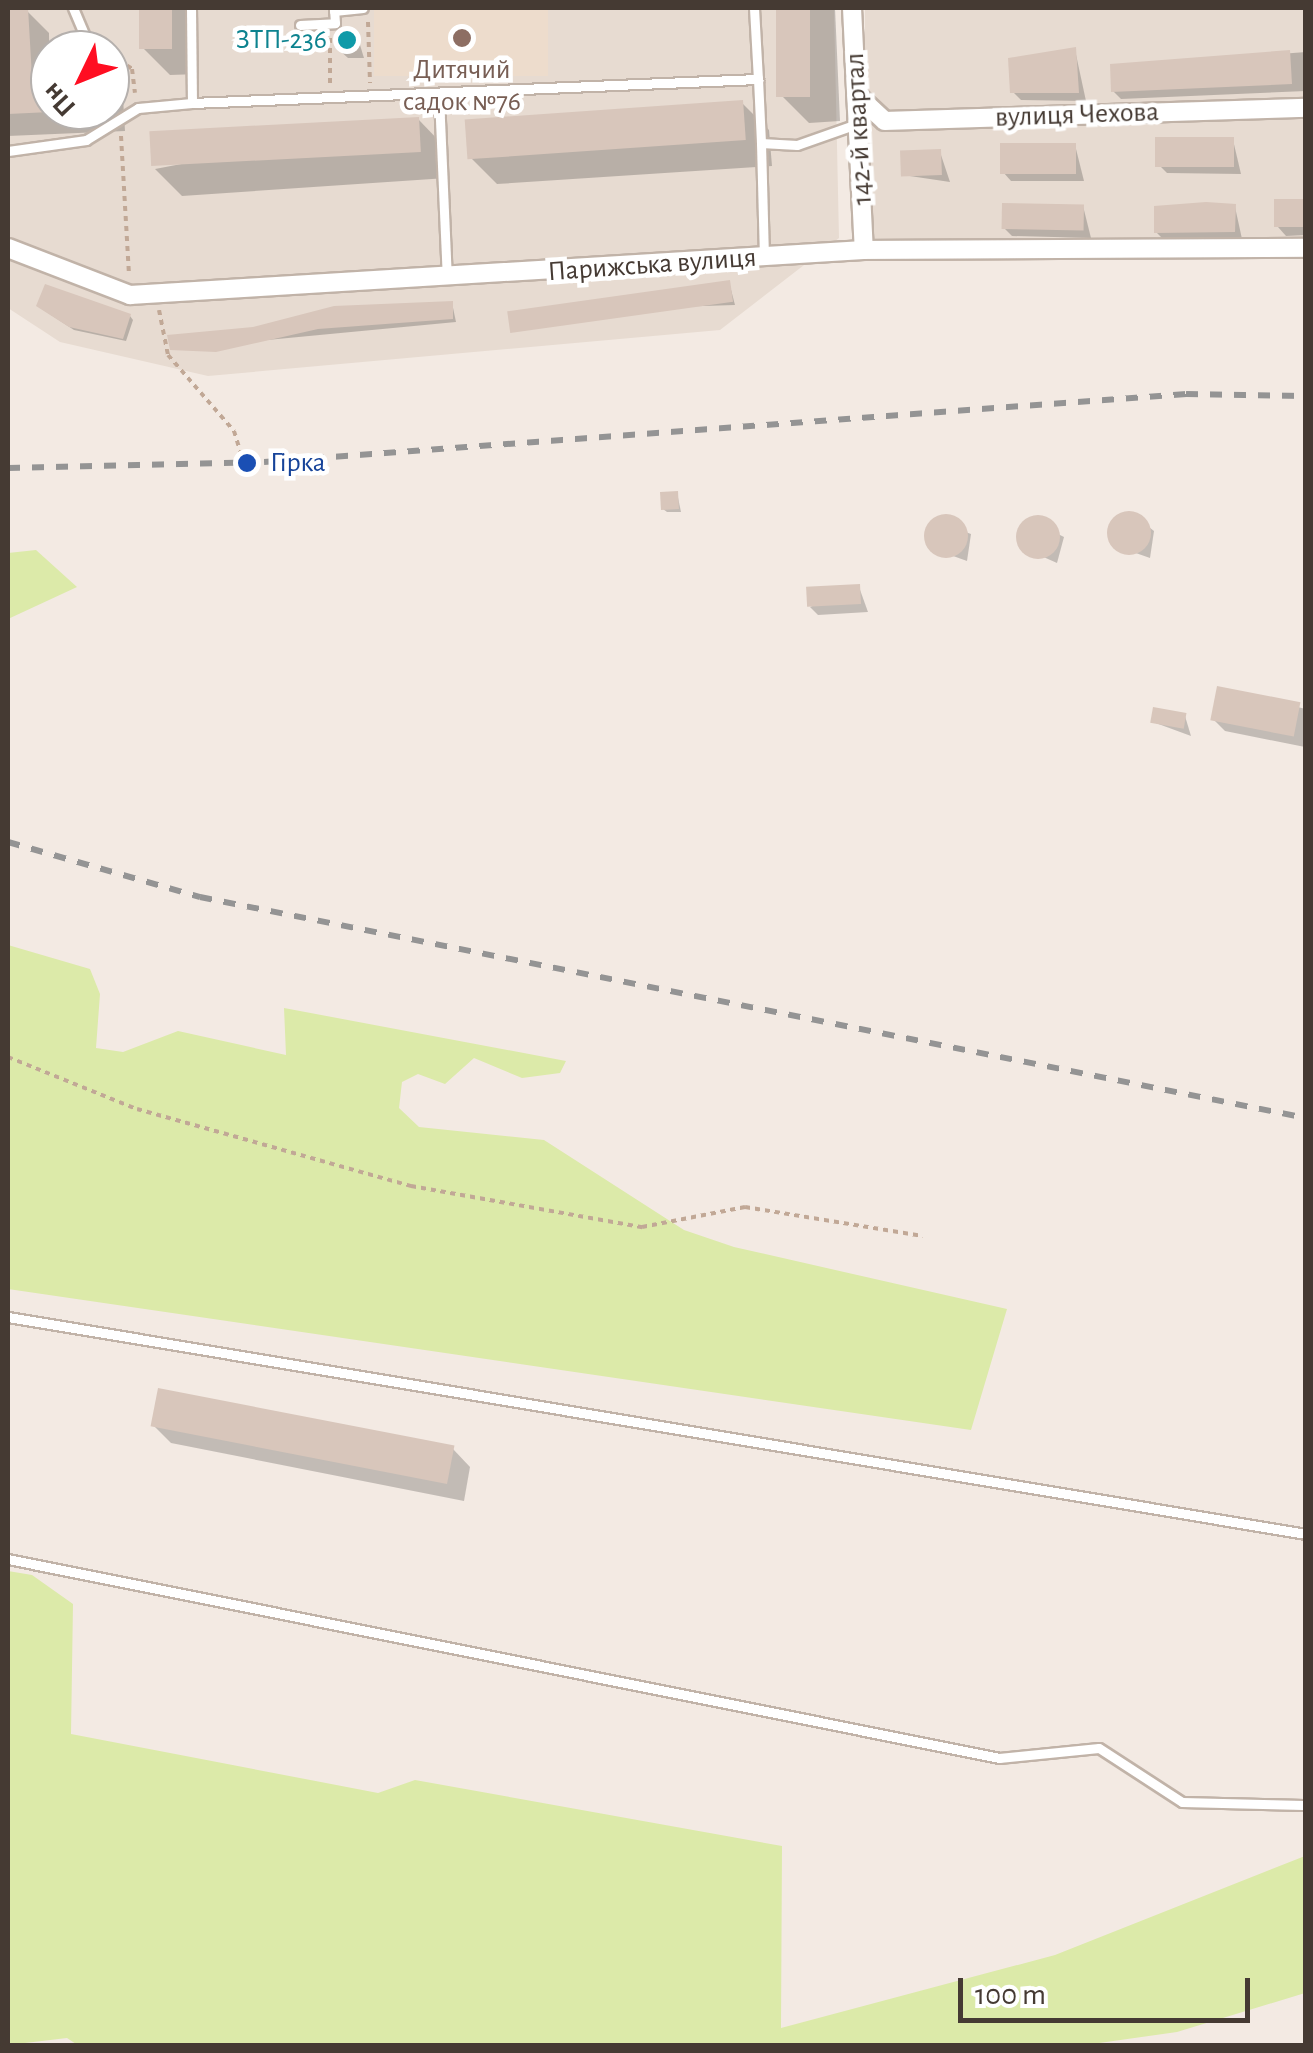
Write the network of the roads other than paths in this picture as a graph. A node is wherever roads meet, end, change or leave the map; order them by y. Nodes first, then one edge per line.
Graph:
1 (191, 8) edge
2 (365, 8) edge
3 (754, 8) edge
4 (852, 8) edge
5 (334, 9) edge
6 (300, 25) dead end
7 (758, 79) junction
8 (439, 97) junction
9 (859, 97) junction
10 (192, 103) junction
11 (1306, 108) edge
12 (860, 123) junction
13 (761, 143) junction
14 (8, 151) edge
15 (8, 248) edge
16 (1306, 248) edge
17 (864, 250) junction
18 (764, 257) junction
19 (447, 279) junction
20 (8, 1317) edge
21 (1306, 1534) edge
22 (8, 1560) edge
23 (1303, 1804) dead end

1 - 10 lane
2 - 5 lane
3 - 7 lane
4 - 9 street, 142-й квартал
5 - 6 lane
7 - 8 lane
7 - 13 lane
8 - 10 lane
8 - 19 lane
9 - 11 street, вулиця Чехова
9 - 12 street, 142-й квартал
10 - 14 lane
12 - 13 lane
12 - 17 street, 142-й квартал
13 - 18 lane
15 - 19 street, Парижська вулиця
16 - 17 street, Парижська вулиця
17 - 18 street, Парижська вулиця
18 - 19 street, Парижська вулиця
20 - 21 lane
22 - 23 lane

